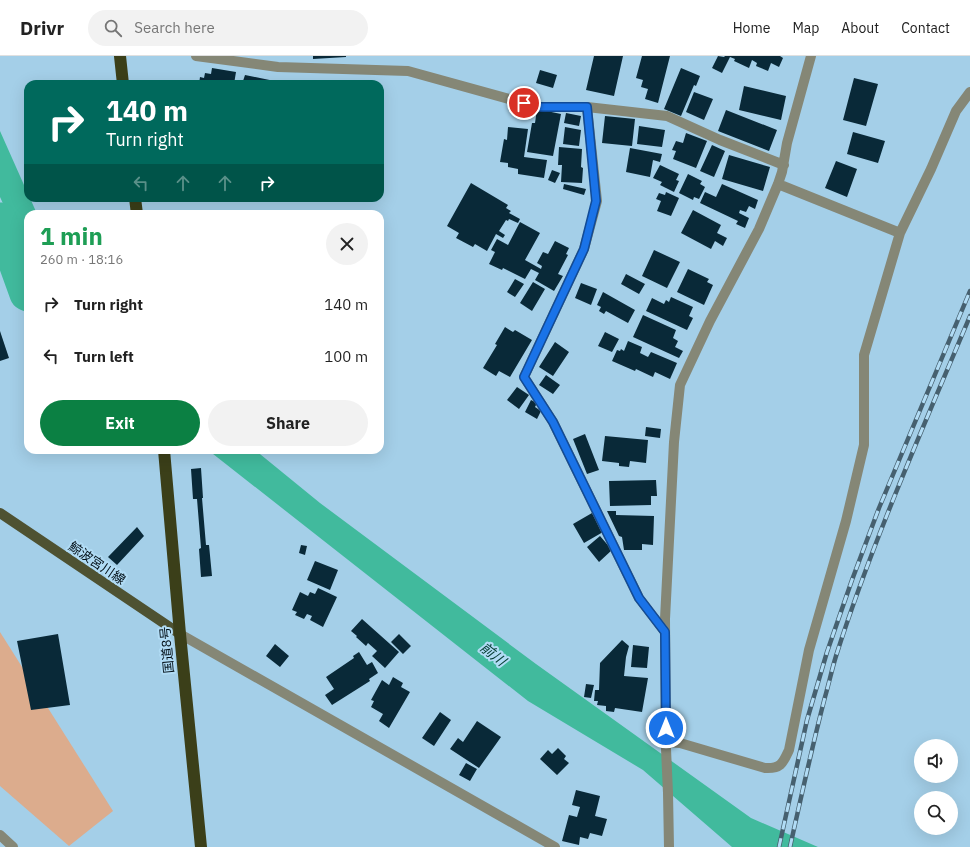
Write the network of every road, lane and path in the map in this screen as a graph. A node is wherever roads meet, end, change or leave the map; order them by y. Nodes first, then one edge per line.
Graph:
1 (120, 56) edge
2 (196, 56) edge
3 (810, 56) edge
4 (123, 80) edge
5 (970, 92) edge
6 (587, 107) junction
7 (784, 165) junction
8 (778, 184) junction
9 (900, 233) junction
10 (164, 454) edge
11 (0, 513) edge
12 (665, 632) junction
13 (180, 634) junction
14 (666, 745) junction
15 (0, 835) edge
16 (13, 847) edge
17 (201, 847) edge
18 (555, 847) edge
19 (669, 847) edge

1 - 4 highway
2 - 6 street
3 - 7 street
5 - 9 street
6 - 7 street
6 - 12 street
7 - 8 street
8 - 9 street
8 - 12 street
9 - 14 street
10 - 13 highway, 国道8号
11 - 13 main road, 鯨波宮川線
12 - 14 street
13 - 17 highway, 国道8号
13 - 18 street
14 - 19 street
15 - 16 street

